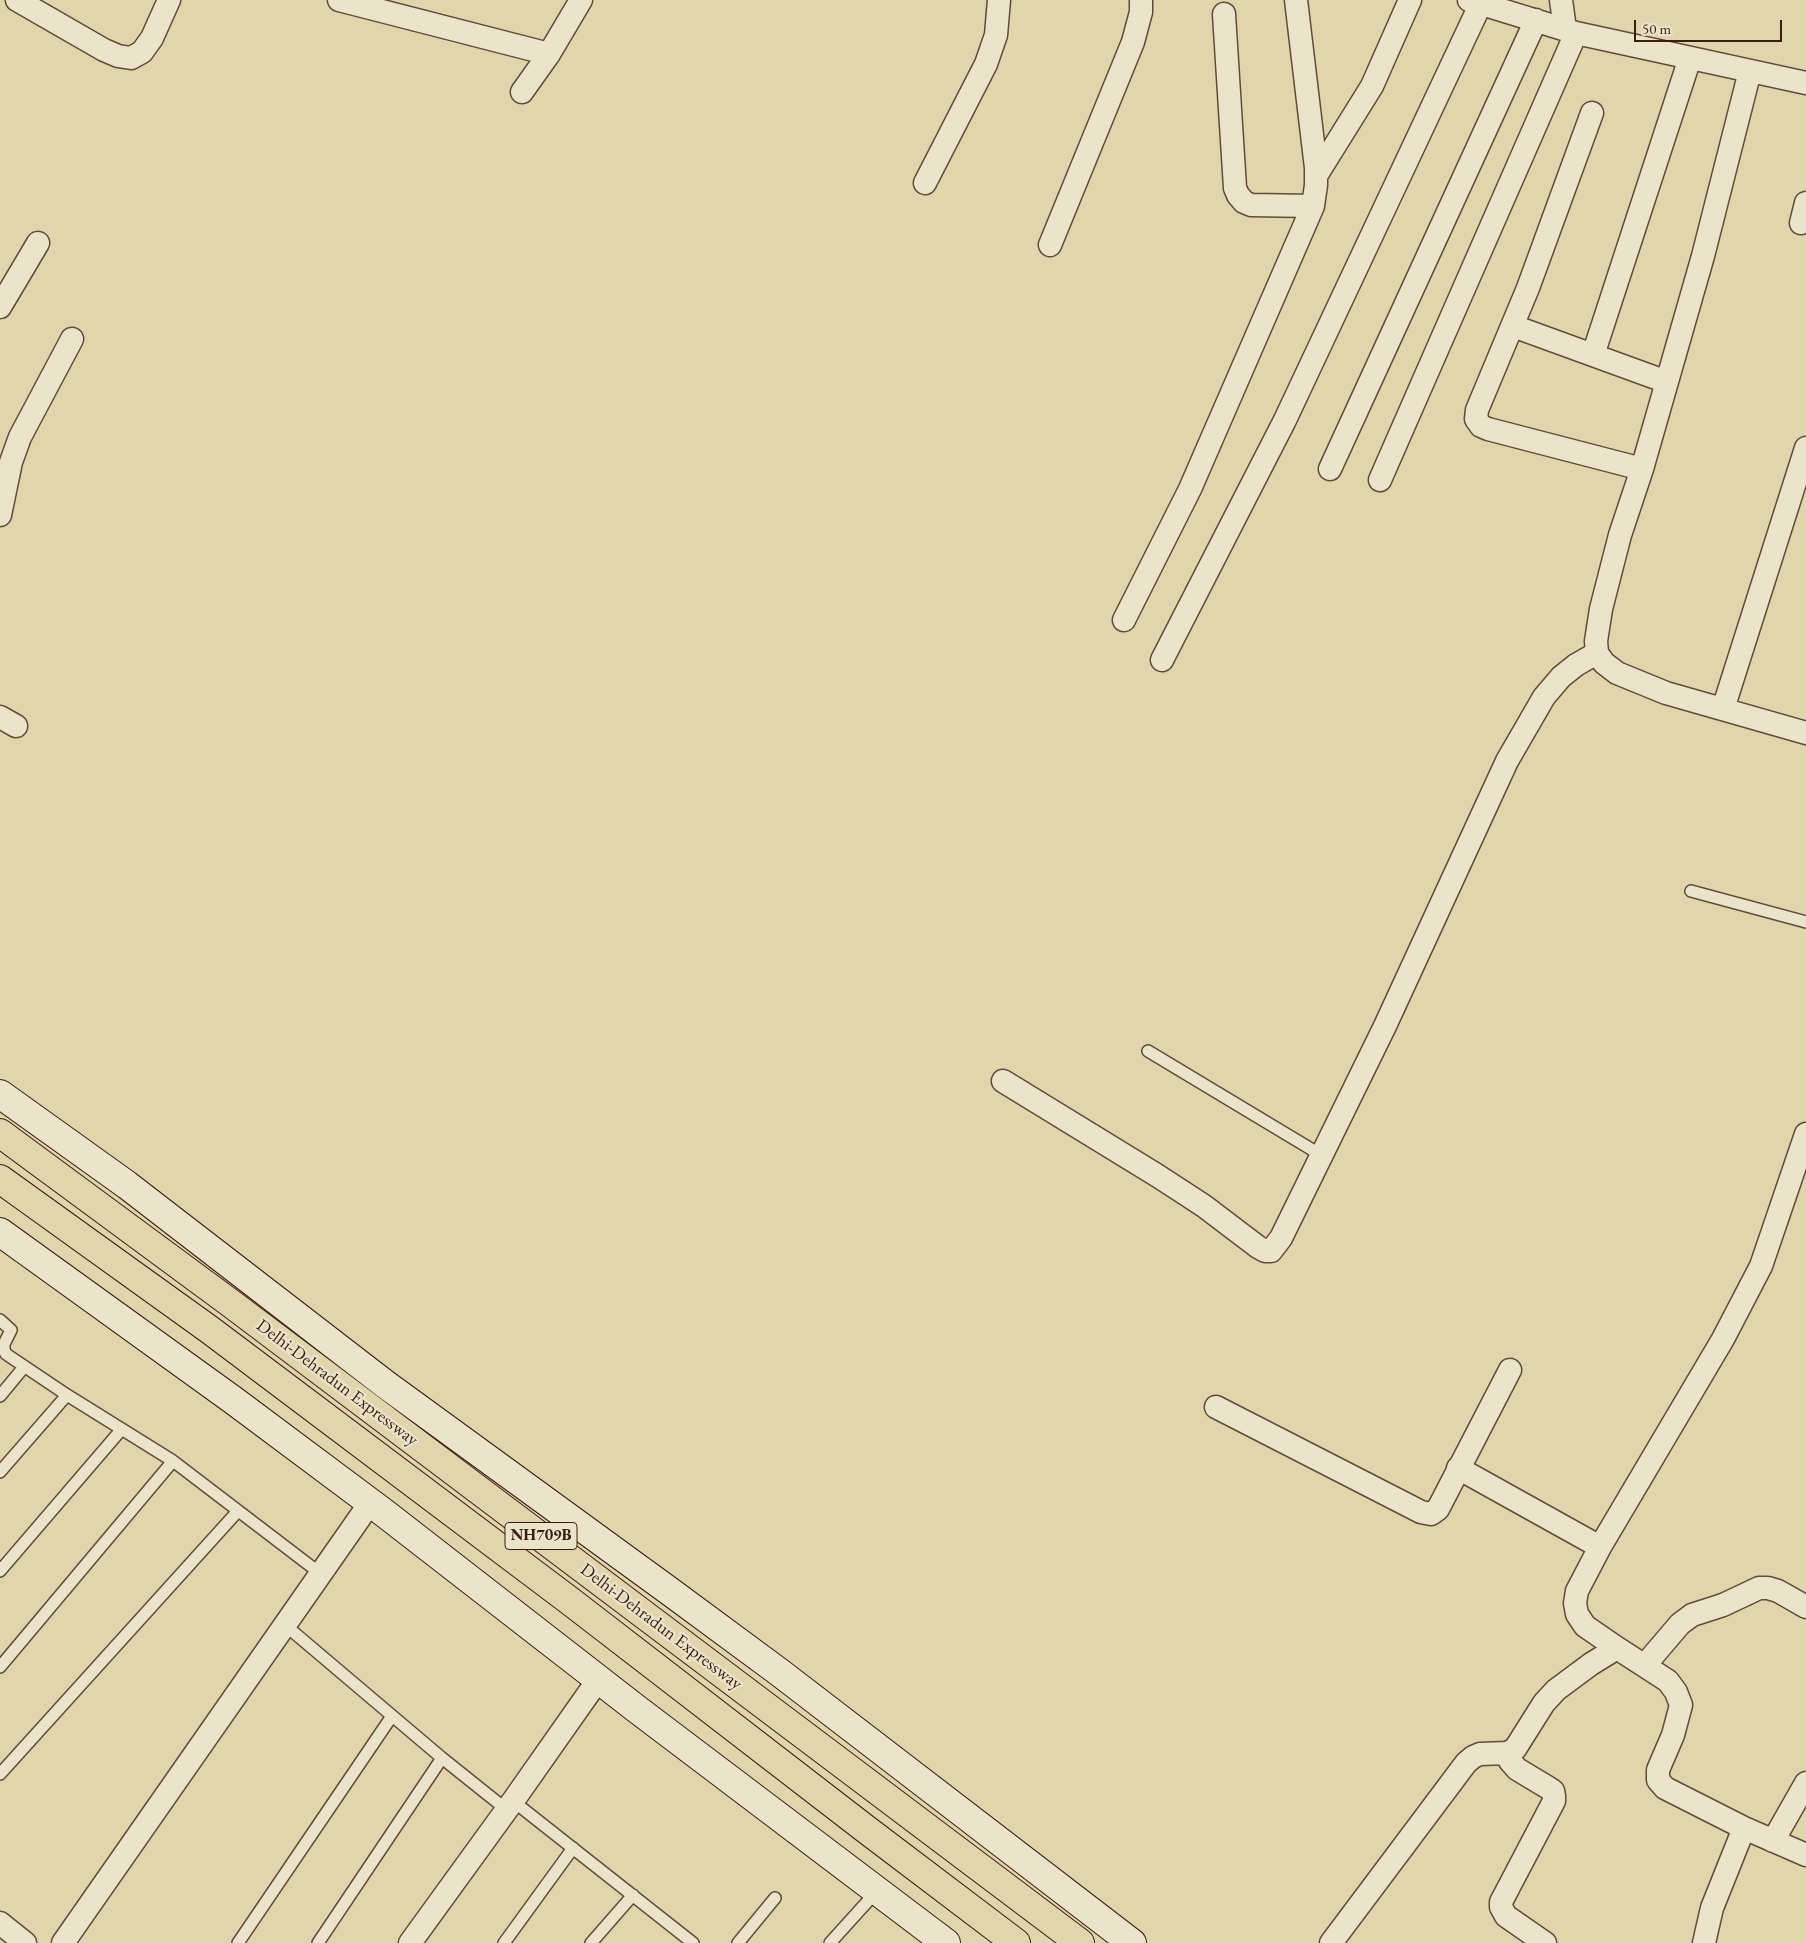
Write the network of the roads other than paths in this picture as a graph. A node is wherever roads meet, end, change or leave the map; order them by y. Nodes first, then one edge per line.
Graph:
1 (18, 0) edge
2 (168, 0) edge
3 (339, 0) edge
4 (581, 0) edge
5 (999, 0) edge
6 (1141, 0) edge
7 (1296, 0) edge
8 (1410, 0) edge
9 (1561, 0) edge
10 (1475, 2) edge
11 (1505, 5) edge
12 (1224, 14) dead end
13 (1536, 20) junction
14 (1570, 31) junction
15 (549, 54) junction
16 (1690, 58) junction
17 (1750, 72) junction
18 (1806, 83) edge
19 (522, 92) dead end
20 (1592, 113) dead end
21 (1316, 176) junction
22 (925, 183) dead end
23 (1313, 206) junction
24 (38, 243) dead end
25 (1050, 245) dead end
26 (0, 307) edge
27 (1513, 326) junction
28 (72, 339) dead end
29 (1593, 354) junction
30 (1667, 382) junction
31 (1806, 448) edge
32 (1330, 469) dead end
33 (1642, 469) junction
34 (1380, 480) dead end
35 (0, 514) edge
36 (1124, 620) dead end
37 (1597, 653) junction
38 (1162, 660) dead end
39 (1723, 709) junction
40 (1806, 732) edge
41 (1692, 891) dead end
42 (1806, 922) edge
43 (1148, 1051) dead end
44 (1003, 1081) dead end
45 (0, 1094) edge
46 (0, 1133) edge
47 (1806, 1134) edge
48 (1321, 1155) junction
49 (0, 1179) edge
50 (0, 1232) edge
51 (0, 1320) edge
52 (24, 1367) junction
53 (1510, 1370) dead end
54 (67, 1395) junction
55 (0, 1396) edge
56 (1216, 1407) dead end
57 (121, 1430) junction
58 (173, 1461) junction
59 (1458, 1468) junction
60 (0, 1472) edge
61 (370, 1503) junction
62 (238, 1511) junction
63 (1600, 1547) junction
64 (0, 1571) edge
65 (321, 1574) junction
66 (1806, 1607) edge
67 (285, 1625) junction
68 (1617, 1648) junction
69 (1645, 1665) junction
70 (0, 1667) edge
71 (598, 1680) junction
72 (392, 1716) junction
73 (1507, 1753) junction
74 (442, 1758) junction
75 (0, 1774) edge
76 (1806, 1783) edge
77 (510, 1805) junction
78 (1744, 1828) junction
79 (1773, 1841) junction
80 (573, 1848) junction
81 (1806, 1855) edge
82 (877, 1891) junction
83 (633, 1895) junction
84 (775, 1898) dead end
85 (0, 1923) edge
86 (25, 1943) edge
87 (63, 1943) edge
88 (238, 1943) edge
89 (318, 1943) edge
90 (410, 1943) edge
91 (504, 1943) edge
92 (591, 1943) edge
93 (692, 1943) edge
94 (738, 1943) edge
95 (830, 1943) edge
96 (946, 1943) edge
97 (1016, 1943) edge
98 (1080, 1943) edge
99 (1132, 1943) edge
100 (1331, 1943) edge
101 (1545, 1943) edge
102 (1704, 1943) edge

1 - 2 street
3 - 15 street
4 - 15 street
5 - 22 street
6 - 25 street
7 - 21 street
8 - 21 street
9 - 14 street
10 - 11 street
10 - 38 street
11 - 13 street
12 - 23 street
13 - 14 street
13 - 32 street
14 - 16 street
14 - 34 street
15 - 19 street
16 - 17 street
16 - 29 street
17 - 18 street
17 - 30 street
20 - 27 street
21 - 23 street
23 - 36 street
24 - 26 street
27 - 29 street
27 - 33 street
28 - 35 street
29 - 30 street
30 - 33 street
31 - 39 street
33 - 37 street
37 - 39 street
37 - 48 street
39 - 40 street
41 - 42 lane
43 - 48 lane
44 - 48 street
45 - 99 street
46 - 98 highway, Delhi-Dehradun Expressway / NH709B
47 - 63 street
49 - 97 highway, Delhi-Dehradun Expressway / NH709B
50 - 61 street
51 - 52 lane
52 - 54 lane
52 - 55 lane
53 - 59 street
54 - 57 lane
54 - 60 lane
56 - 59 street
57 - 58 lane
57 - 64 lane
58 - 62 lane
58 - 70 lane
59 - 63 street
61 - 65 street
61 - 71 street
62 - 65 lane
62 - 75 lane
63 - 68 street
65 - 67 street
66 - 69 street
67 - 72 lane
67 - 87 street
68 - 69 street
68 - 73 street
69 - 78 street
71 - 77 street
71 - 82 street
72 - 74 lane
72 - 88 lane
73 - 100 street
73 - 101 street
74 - 77 lane
74 - 89 lane
76 - 79 street
77 - 80 lane
77 - 90 street
78 - 79 street
78 - 102 street
79 - 81 street
80 - 83 lane
80 - 91 lane
82 - 95 lane
82 - 96 street
83 - 92 lane
83 - 93 lane
84 - 94 lane
85 - 86 street

